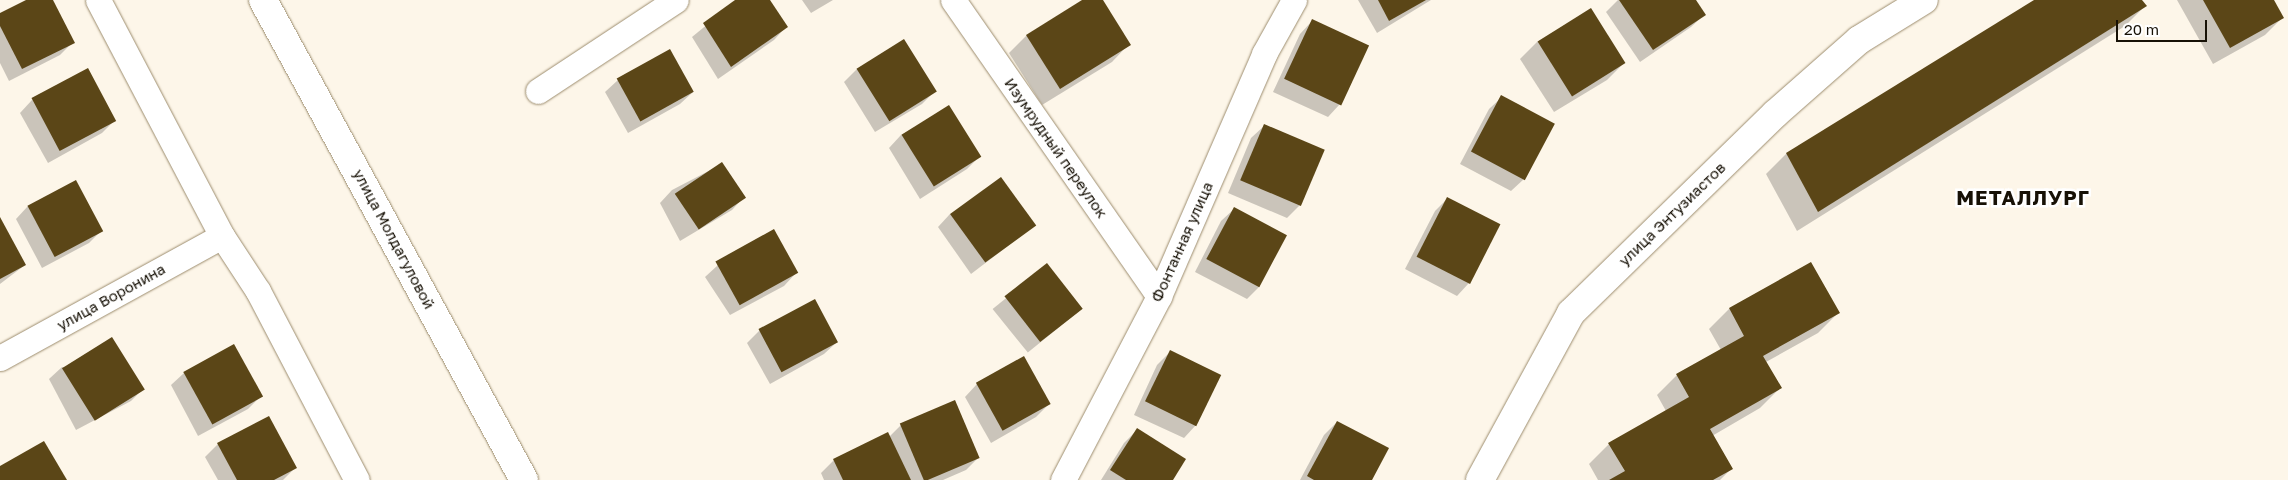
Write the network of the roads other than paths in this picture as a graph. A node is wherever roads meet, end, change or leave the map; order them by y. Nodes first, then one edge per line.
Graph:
1 (98, 0) edge
2 (264, 0) edge
3 (676, 0) edge
4 (952, 0) edge
5 (1294, 0) edge
6 (1924, 0) edge
7 (538, 91) dead end
8 (222, 236) junction
9 (1159, 296) junction
10 (0, 358) edge
11 (357, 480) edge
12 (524, 480) edge
13 (1063, 480) edge
14 (1480, 480) edge

1 - 8 street
2 - 12 street, улица Молдагуловой
3 - 7 street
4 - 9 street, Изумрудный переулок
5 - 9 street, Фонтанная улица
6 - 14 street, улица Энтузиастов
8 - 10 street, улица Воронина
8 - 11 street
9 - 13 street, Фонтанная улица

